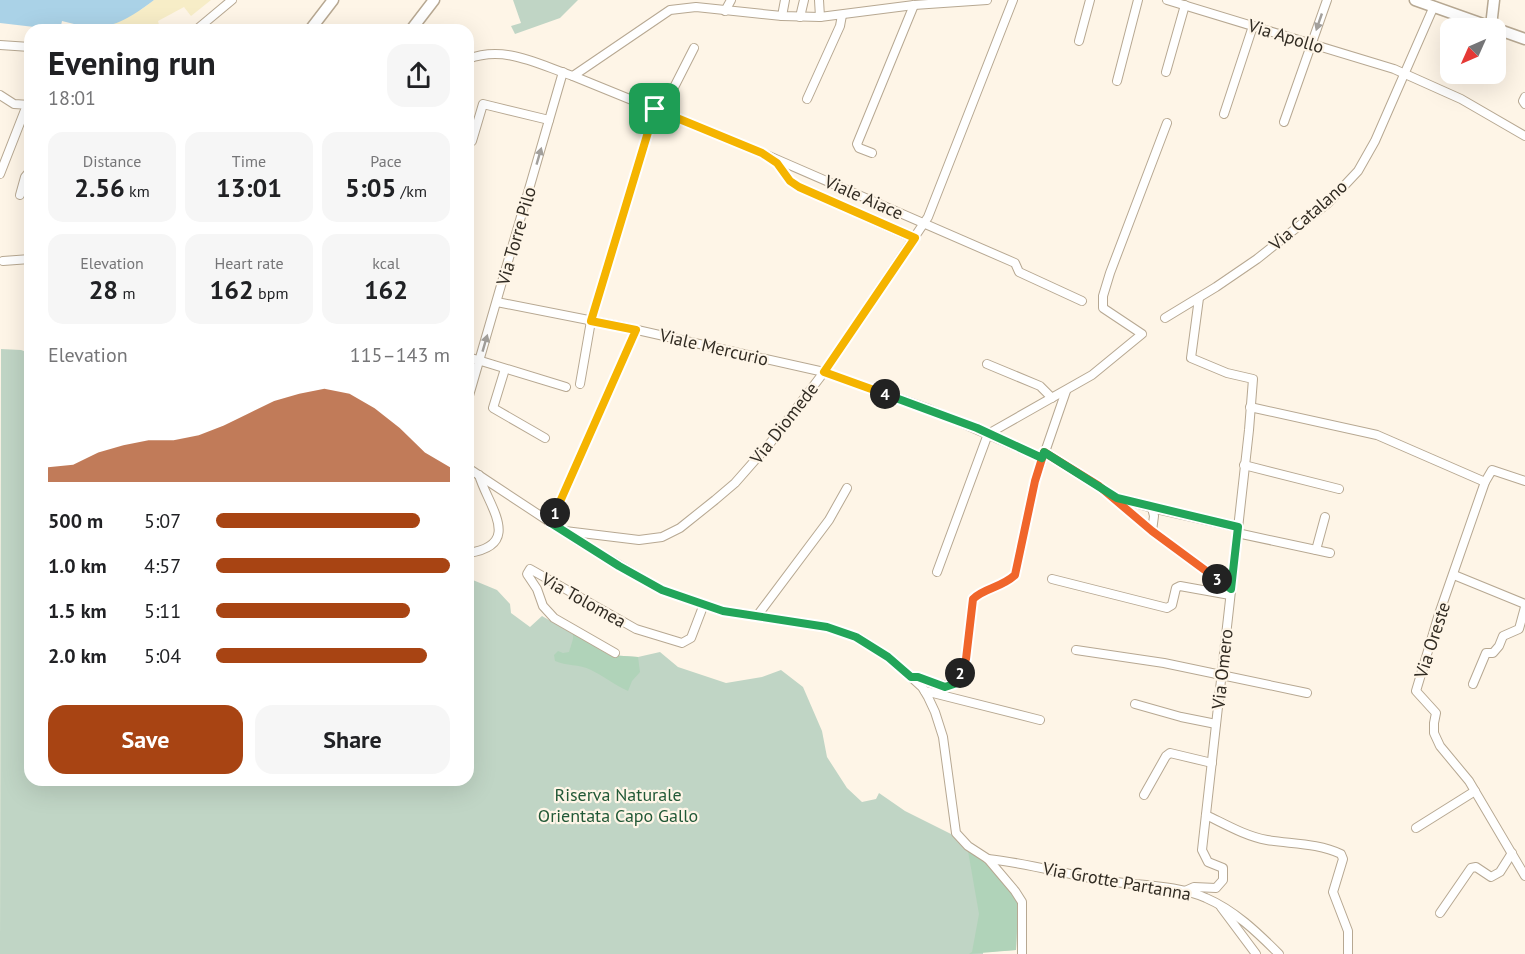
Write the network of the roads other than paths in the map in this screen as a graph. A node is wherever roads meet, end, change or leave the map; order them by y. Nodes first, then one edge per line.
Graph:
1 (232, 0) edge
2 (333, 0) edge
3 (435, 0) edge
4 (731, 0) edge
5 (785, 0) edge
6 (804, 0) edge
7 (819, 0) edge
8 (987, 0) edge
9 (1013, 0) edge
10 (1090, 0) edge
11 (1138, 0) edge
12 (1167, 0) edge
13 (1327, 0) edge
14 (1415, 0) edge
15 (1494, 0) edge
16 (914, 4) junction
17 (1185, 5) junction
18 (1434, 6) junction
19 (726, 11) junction
20 (842, 15) junction
21 (782, 16) junction
22 (800, 17) junction
23 (820, 17) junction
24 (1468, 18) edge
25 (1492, 18) edge
26 (204, 24) edge
27 (315, 24) edge
28 (416, 24) edge
29 (1253, 26) junction
30 (1506, 32) edge
31 (1525, 39) edge
32 (1079, 41) dead end
33 (1312, 44) junction
34 (0, 45) edge
35 (24, 47) edge
36 (694, 48) dead end
37 (474, 57) edge
38 (563, 72) junction
39 (1166, 72) dead end
40 (1405, 73) junction
41 (573, 75) junction
42 (1117, 81) dead end
43 (0, 95) edge
44 (807, 99) dead end
45 (24, 105) edge
46 (659, 110) junction
47 (1224, 114) dead end
48 (24, 115) edge
49 (549, 120) junction
50 (1284, 122) dead end
51 (1167, 123) dead end
52 (474, 134) edge
53 (1525, 136) edge
54 (762, 153) junction
55 (872, 153) dead end
56 (0, 174) edge
57 (24, 181) edge
58 (20, 195) dead end
59 (925, 223) junction
60 (915, 238) junction
61 (24, 259) edge
62 (3, 261) dead end
63 (1199, 298) junction
64 (497, 302) junction
65 (1082, 302) dead end
66 (1165, 318) dead end
67 (591, 321) junction
68 (636, 330) junction
69 (474, 359) edge
70 (480, 361) junction
71 (987, 364) dead end
72 (505, 369) junction
73 (824, 372) junction
74 (474, 380) edge
75 (580, 384) dead end
76 (566, 387) dead end
77 (1066, 391) junction
78 (1052, 398) junction
79 (1250, 406) junction
80 (988, 434) junction
81 (545, 438) dead end
82 (1043, 455) junction
83 (1244, 465) junction
84 (474, 472) edge
85 (479, 475) junction
86 (1525, 481) edge
87 (1485, 482) junction
88 (1099, 486) junction
89 (848, 488) dead end
90 (1339, 489) dead end
91 (1152, 508) junction
92 (1325, 517) dead end
93 (551, 523) junction
94 (1237, 530) junction
95 (563, 531) junction
96 (1152, 531) junction
97 (1316, 550) junction
98 (474, 552) edge
99 (1330, 553) dead end
100 (937, 572) dead end
101 (1454, 575) junction
102 (1052, 579) dead end
103 (1230, 592) junction
104 (704, 604) junction
105 (1525, 605) edge
106 (757, 616) junction
107 (1076, 650) dead end
108 (615, 653) dead end
109 (1221, 675) junction
110 (911, 677) junction
111 (1473, 684) dead end
112 (925, 691) junction
113 (1307, 693) dead end
114 (1135, 704) dead end
115 (1040, 720) dead end
116 (1216, 724) junction
117 (1212, 763) junction
118 (1475, 791) junction
119 (1144, 795) dead end
120 (1206, 814) junction
121 (1416, 828) dead end
122 (1512, 853) junction
123 (988, 859) junction
124 (1525, 876) edge
125 (1185, 891) junction
126 (1221, 906) junction
127 (1440, 913) dead end
128 (1022, 954) edge
129 (1256, 954) edge
130 (1279, 954) edge
131 (1348, 954) edge

1 - 26 street
2 - 27 main road
3 - 28 main road
4 - 19 street
5 - 21 street
6 - 22 street
7 - 23 street
8 - 16 street
9 - 59 street, Via Diomede
10 - 32 street
11 - 42 street
12 - 17 street, Via Apollo
13 -> 33 street
14 - 18 main road
15 - 25 main road
16 - 20 street
16 - 55 street
17 - 29 street, Via Apollo
17 - 39 street
18 - 24 main road
18 - 40 street, Via Catalano
19 - 21 street
19 - 41 street
20 - 23 street
20 - 44 street
21 - 22 street
22 - 23 street
29 - 33 street, Via Apollo
29 - 47 street
30 - 31 main road
33 - 40 street, Via Apollo
33 - 50 street
34 - 35 street
36 - 46 street
37 - 38 street, Viale Aiace
38 - 41 street, Viale Aiace
38 - 49 street, Via Torre Pilo
40 - 53 street, Via Apollo
40 - 63 street, Via Catalano
41 - 46 street, Viale Aiace
43 - 45 street
46 - 54 street, Viale Aiace
46 - 67 street
48 - 56 street
49 - 52 street
64 -> 49 street, Via Torre Pilo
51 - 77 street
54 - 59 street, Viale Aiace
54 - 60 street
57 - 58 street
59 - 60 street, Via Diomede
59 - 65 street, Viale Aiace
60 - 73 street, Via Diomede
61 - 62 street
63 - 66 street, Via Catalano
63 - 79 street, Via Omero
64 - 67 street, Viale Mercurio
70 -> 64 street, Via Torre Pilo
67 - 68 street, Viale Mercurio
67 - 75 street
68 - 73 street, Viale Mercurio
68 - 93 street
69 - 70 street
70 - 72 street
70 - 74 street, Via Torre Pilo
71 - 78 street
72 - 76 street
72 - 81 street
73 - 80 street, Viale Mercurio
73 - 95 street, Via Diomede
77 - 78 street
77 - 82 street
78 - 80 street
79 - 83 street, Via Omero
79 - 87 street
80 - 82 street, Viale Mercurio
80 - 100 street
82 - 88 street, Viale Mercurio
82 - 110 street
83 - 90 street
83 - 94 street, Via Omero
84 - 85 street
85 - 93 street
85 - 98 street
86 - 87 street
87 - 101 street, Via Oreste
88 - 91 street
88 - 96 street
89 - 106 street
91 - 94 street
91 - 96 street
92 - 97 street
93 - 95 street
94 - 97 street
94 - 103 street, Via Omero
95 - 104 street
96 - 103 street
97 - 99 street
101 - 105 street
101 - 118 street, Via Oreste
102 - 103 street
103 - 109 street, Via Omero
104 - 106 street
104 - 108 street, Via Tolomea
105 - 111 street
106 - 110 street
107 - 109 street
109 - 113 street
109 - 116 street, Via Omero
110 - 112 street
112 - 115 street
112 - 123 street
114 - 116 street
116 - 117 street, Via Omero
117 - 119 street
117 - 120 street, Via Omero
118 - 121 street
118 - 122 street, Via Oreste
120 - 125 street, Via Omero
120 - 131 street
122 - 124 street, Via Oreste
122 - 127 street
123 - 125 street, Via Grotte Partanna
123 - 128 street
125 - 126 street, Via Grotte Partanna
126 - 129 street, Via Grotte Partanna
126 - 130 street

